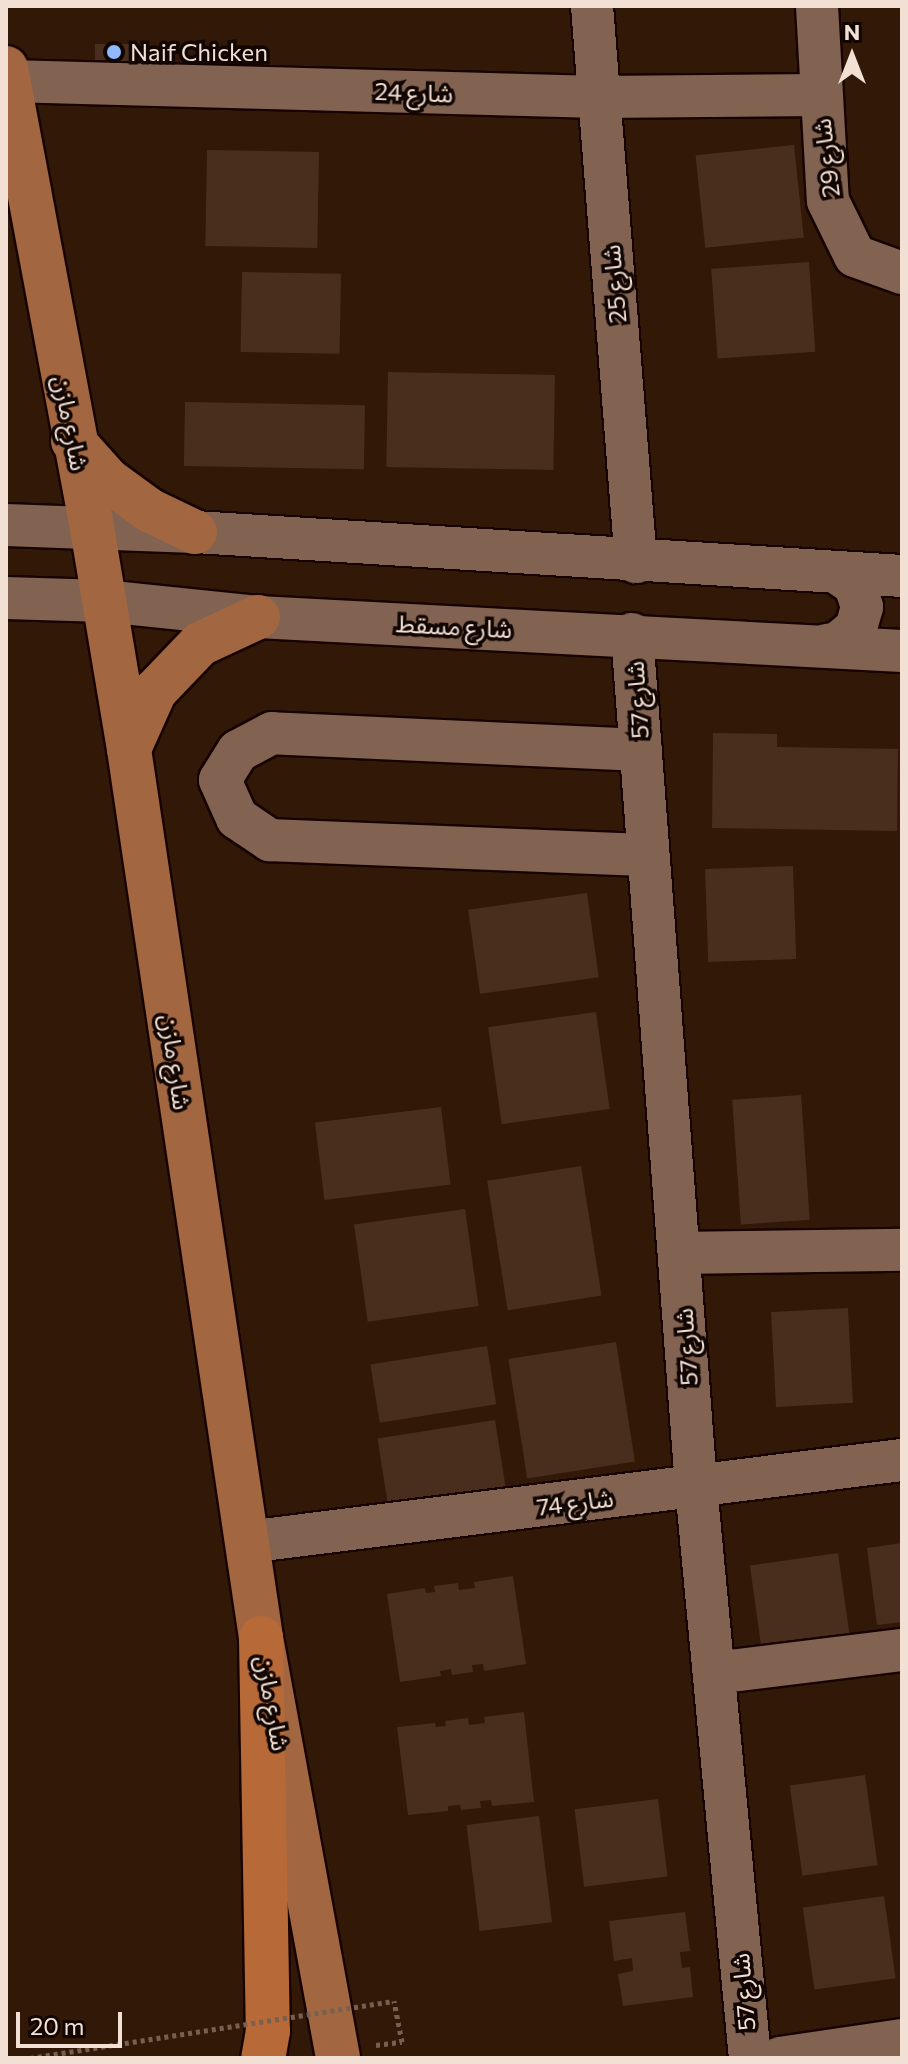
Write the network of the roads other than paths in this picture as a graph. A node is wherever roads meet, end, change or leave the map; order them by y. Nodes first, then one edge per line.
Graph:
1 (592, 6) edge
2 (817, 6) edge
3 (7, 75) edge
4 (820, 95) junction
5 (599, 97) junction
6 (902, 273) edge
7 (73, 441) junction
8 (6, 525) edge
9 (92, 528) junction
10 (195, 532) junction
11 (636, 562) junction
12 (837, 573) junction
13 (902, 576) edge
14 (6, 598) edge
15 (104, 601) junction
16 (258, 617) junction
17 (632, 634) junction
18 (827, 645) junction
19 (902, 651) edge
20 (129, 749) junction
21 (641, 750) junction
22 (648, 855) junction
23 (902, 1250) edge
24 (679, 1253) junction
25 (902, 1460) edge
26 (696, 1486) junction
27 (247, 1542) junction
28 (261, 1638) junction
29 (902, 1650) edge
30 (714, 1673) junction
31 (902, 2040) edge
32 (263, 2058) edge
33 (338, 2058) edge
34 (750, 2058) edge
35 (780, 2058) edge

1 - 5 street, شارع 25
2 - 4 street, شارع 29
3 - 5 street, شارع 24
3 - 7 main road, شارع مازن
4 - 5 street, شارع 24
4 - 6 street, شارع 29
5 - 11 street, شارع 25
7 - 9 main road, شارع مازن
7 - 10 main road
8 - 9 street
9 - 10 street
9 - 15 main road, شارع مازن
10 - 11 street
11 - 12 street
12 - 13 street
12 - 18 street
14 - 15 street, شارع مسقط
15 - 16 street, شارع مسقط
15 - 20 main road, شارع مازن
16 - 17 street, شارع مسقط
16 - 20 main road
17 - 18 street, شارع مسقط
17 - 21 street, شارع 57
18 - 19 street, شارع مسقط
20 - 27 main road, شارع مازن
21 - 22 street, شارع 57
21 - 22 street
22 - 24 street, شارع 57
23 - 24 street
24 - 26 street, شارع 57
25 - 26 street, شارع 74
26 - 27 street, شارع 74
26 - 30 street, شارع 57
27 - 28 main road, شارع مازن
28 - 32 highway
28 - 33 main road, شارع مازن
29 - 30 street
30 - 34 street, شارع 57
31 - 35 street

